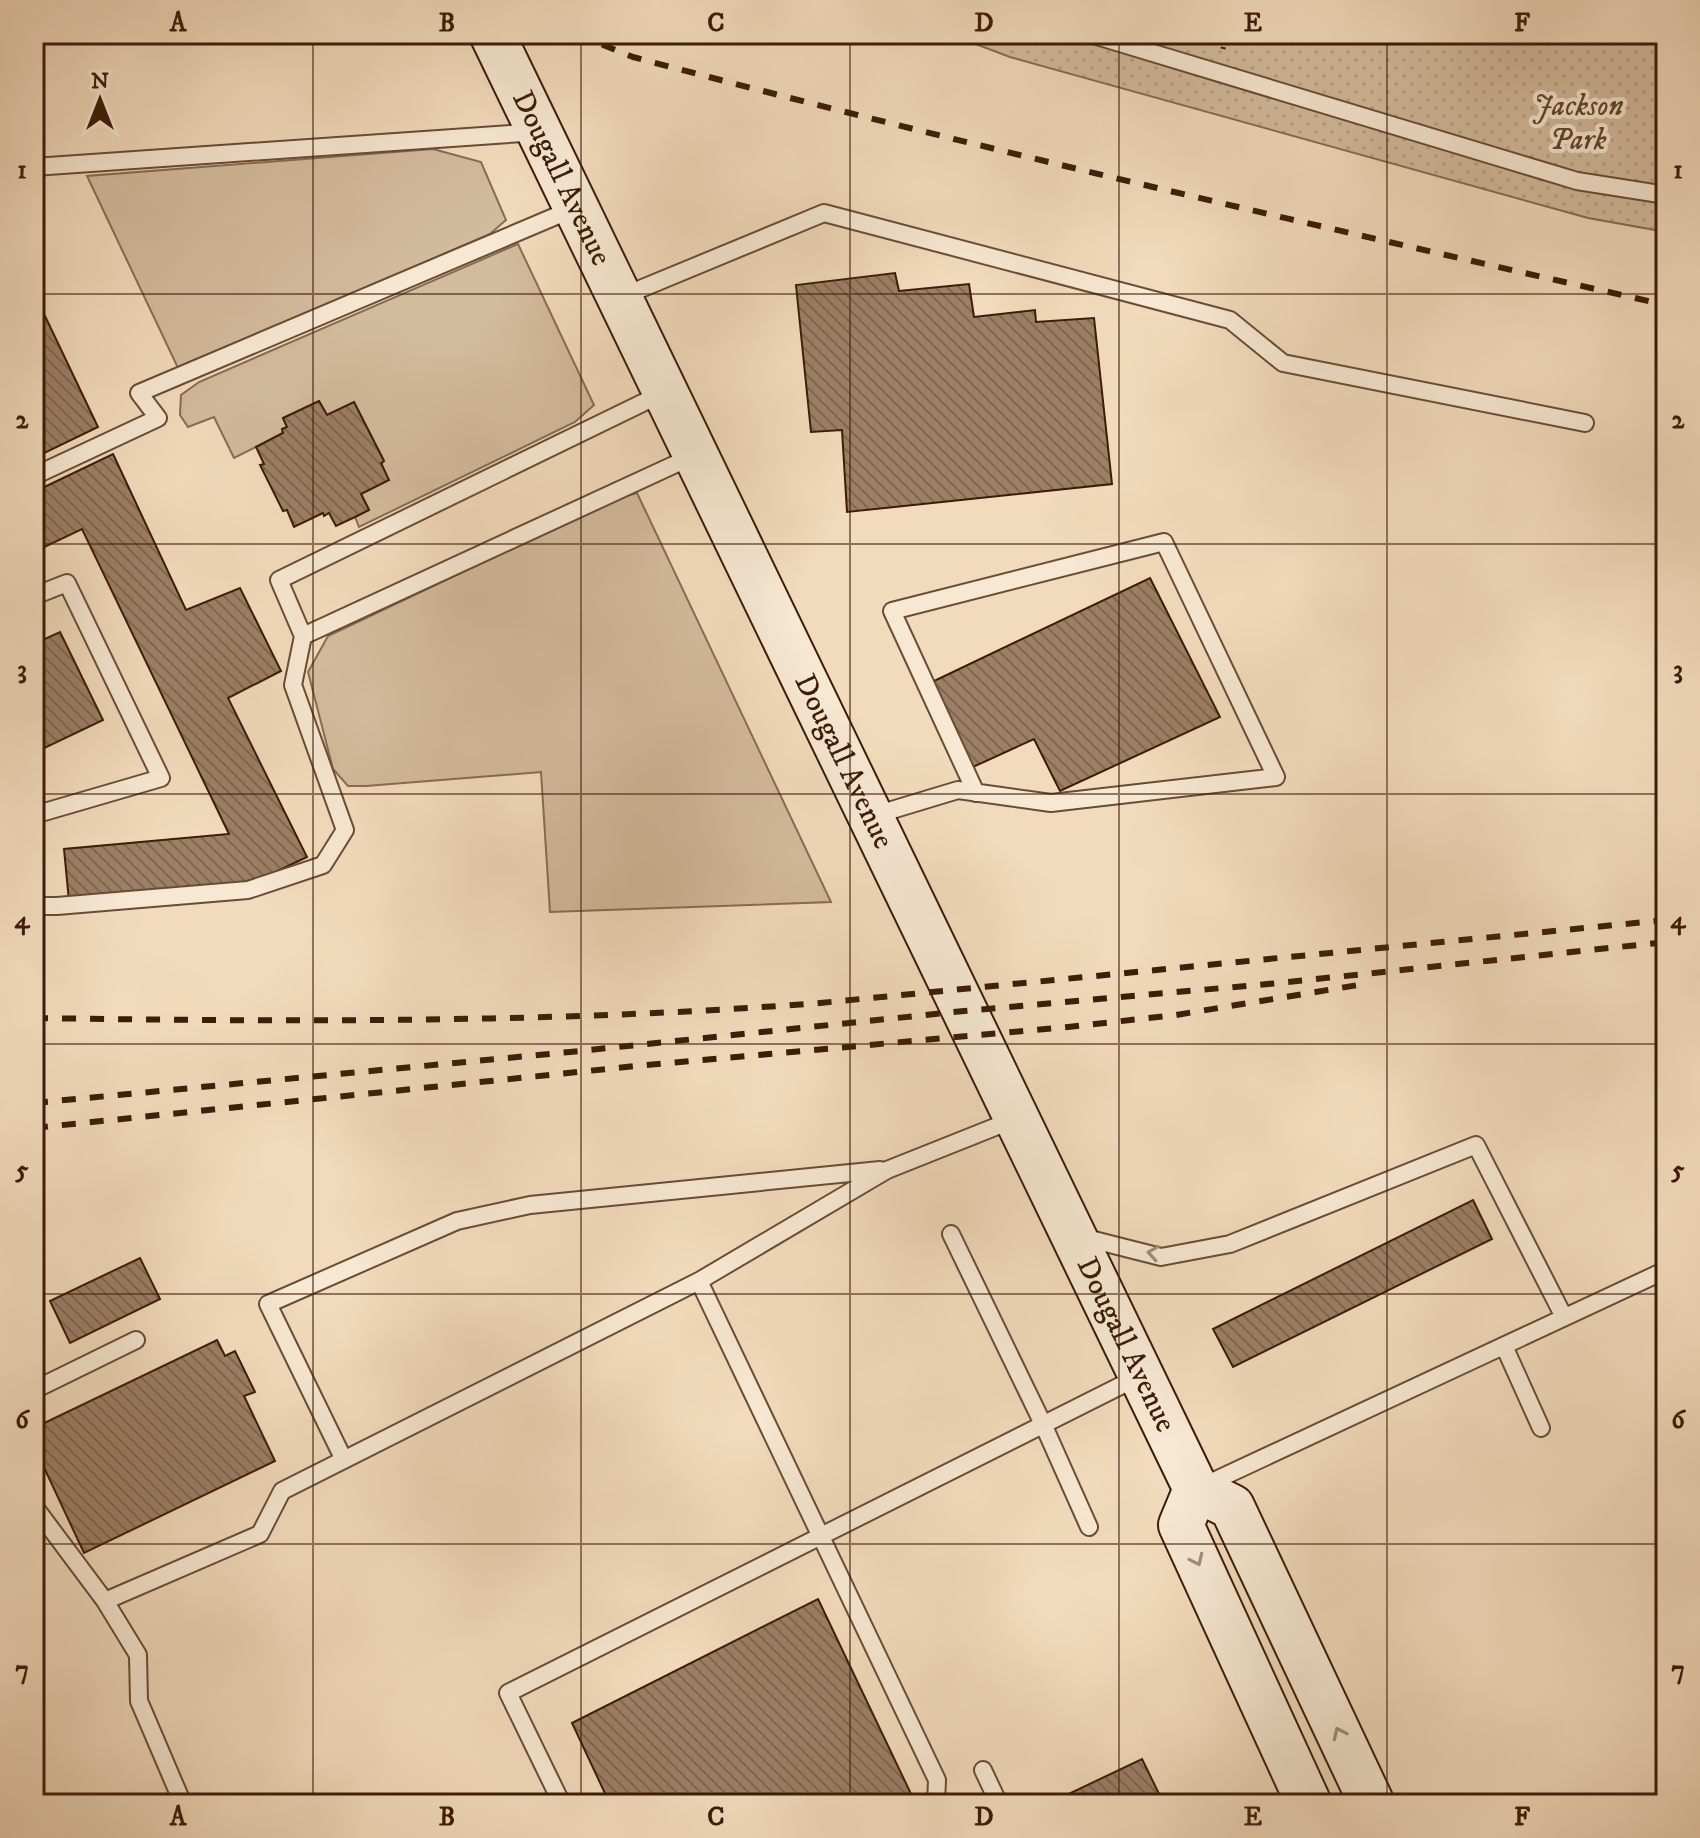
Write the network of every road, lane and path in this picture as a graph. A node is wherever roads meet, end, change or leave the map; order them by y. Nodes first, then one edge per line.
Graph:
1 (492, 34) edge
2 (1090, 34) edge
3 (539, 132) junction
4 (34, 167) edge
5 (1666, 195) edge
6 (576, 207) junction
7 (619, 298) junction
8 (665, 392) junction
9 (1585, 423) dead end
10 (694, 455) junction
11 (34, 476) edge
12 (34, 596) edge
13 (303, 636) junction
14 (976, 793) junction
15 (34, 815) edge
16 (870, 816) junction
17 (34, 906) edge
18 (1016, 1118) junction
19 (887, 1170) junction
20 (951, 1234) dead end
21 (1072, 1234) junction
22 (1666, 1270) edge
23 (699, 1281) junction
24 (1564, 1317) junction
25 (136, 1340) dead end
26 (1504, 1346) junction
27 (1141, 1375) junction
28 (34, 1390) edge
29 (1043, 1424) junction
30 (1541, 1428) dead end
31 (344, 1460) junction
32 (1196, 1489) junction
33 (34, 1506) edge
34 (1089, 1527) dead end
35 (820, 1536) junction
36 (105, 1601) junction
37 (983, 1770) dead end
38 (183, 1804) edge
39 (562, 1804) edge
40 (936, 1804) edge
41 (999, 1804) edge
42 (1309, 1804) edge
43 (1372, 1804) edge

1 - 3 street, Dougall Avenue
2 - 5 lane
3 - 4 lane
3 - 6 street, Dougall Avenue
6 - 7 street, Dougall Avenue
6 - 11 lane
7 - 8 street, Dougall Avenue
7 - 9 lane
8 - 10 street, Dougall Avenue
8 - 13 lane
10 - 13 lane
10 - 16 street, Dougall Avenue
12 - 15 lane
13 - 17 lane
14 - 14 lane
14 - 16 lane
16 - 18 street, Dougall Avenue
18 - 19 lane
18 - 21 street, Dougall Avenue
19 - 23 lane
19 - 31 lane
20 - 29 lane
24 -> 21 lane
21 - 27 street, Dougall Avenue
22 - 24 lane
23 - 31 lane
23 - 35 lane
24 - 26 lane
25 - 28 lane
26 - 30 lane
26 - 32 lane
27 - 29 lane
27 - 32 street, Dougall Avenue
29 - 34 lane
29 - 35 lane
31 - 36 lane
32 -> 42 street
43 -> 32 street
33 - 36 lane
35 - 39 lane
35 - 40 lane
36 - 38 lane
37 - 41 lane

